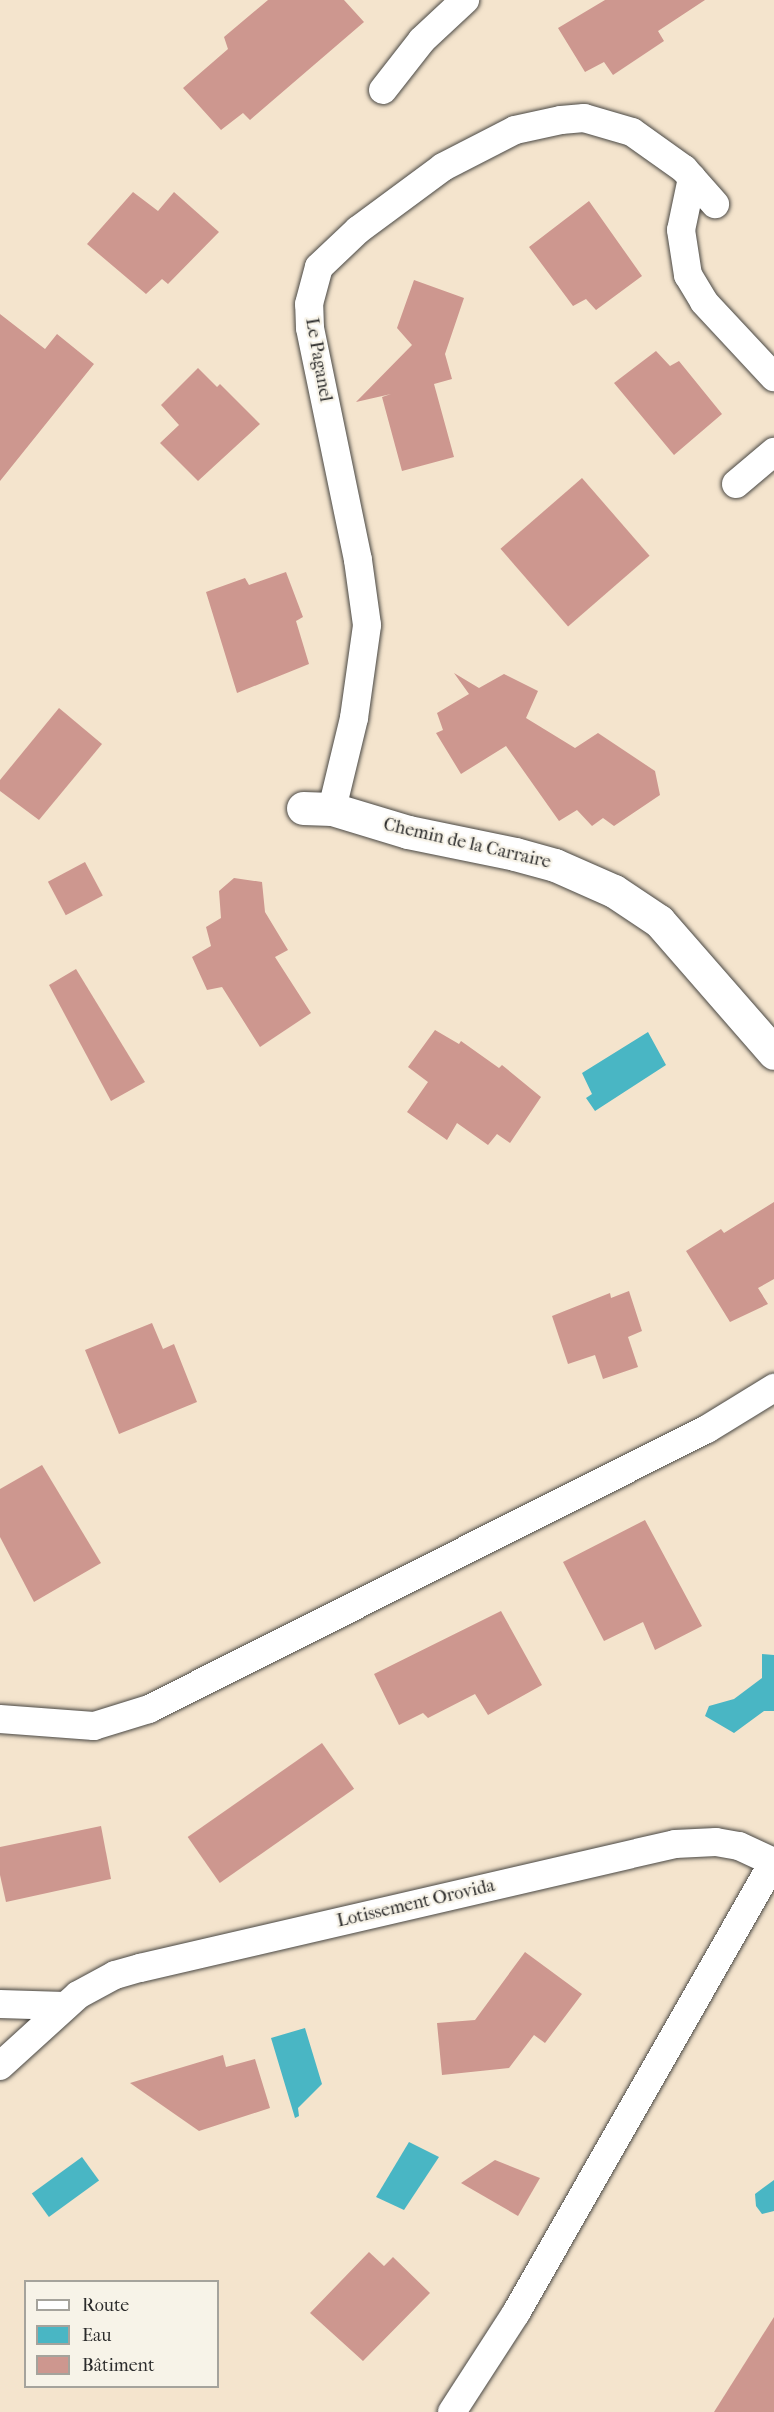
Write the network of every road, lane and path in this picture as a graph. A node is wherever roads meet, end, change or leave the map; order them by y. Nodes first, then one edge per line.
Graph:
1 (465, 0) edge
2 (383, 90) dead end
3 (692, 178) junction
4 (715, 204) dead end
5 (774, 377) edge
6 (774, 452) edge
7 (736, 484) dead end
8 (317, 809) joint
9 (774, 1053) edge
10 (774, 1388) edge
11 (0, 1719) edge
12 (774, 1861) edge
13 (0, 2004) edge
14 (65, 2006) junction
15 (0, 2066) edge
16 (452, 2412) edge

1 - 2 lane
3 - 4 lane, Le Paganel
3 - 5 lane
3 - 8 lane, Le Paganel
6 - 7 lane
8 - 9 street, Chemin de la Carraire
10 - 11 lane
12 - 14 lane, Lotissement Orovida
12 - 16 lane, Lotissement Orovida
13 - 14 lane
14 - 15 lane, Lotissement Orovida

